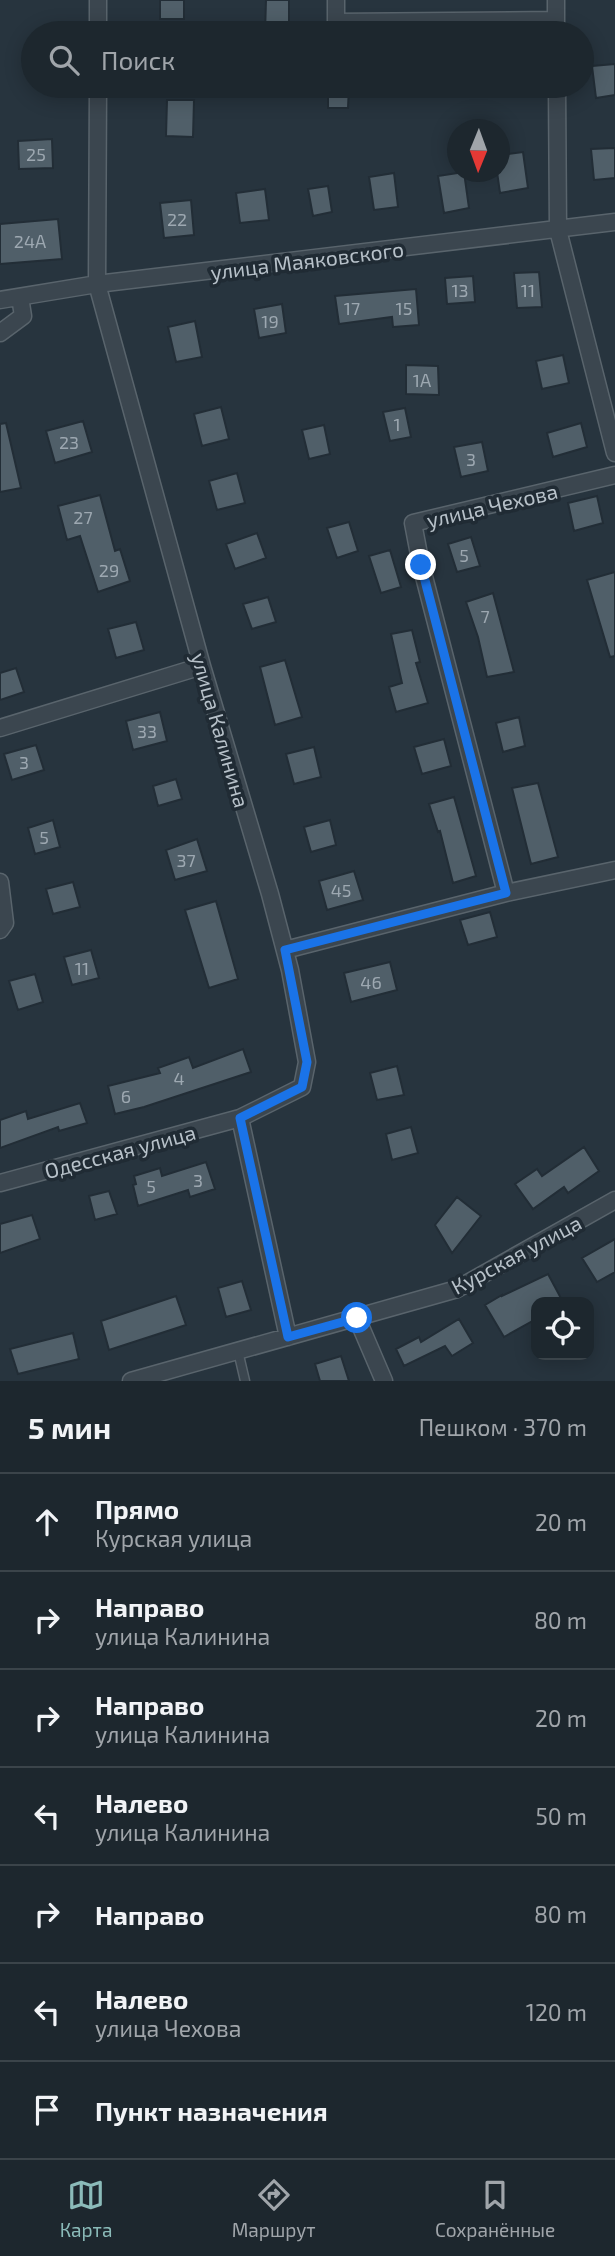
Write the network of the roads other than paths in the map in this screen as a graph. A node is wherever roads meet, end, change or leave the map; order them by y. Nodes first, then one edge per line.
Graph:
1 (98, 0) edge
2 (336, 0) edge
3 (556, 0) edge
4 (98, 21) edge
5 (336, 21) edge
6 (556, 21) edge
7 (98, 98) edge
8 (557, 98) edge
9 (615, 222) edge
10 (558, 230) junction
11 (97, 285) junction
12 (20, 297) junction
13 (0, 300) edge
14 (0, 333) edge
15 (615, 453) edge
16 (615, 475) edge
17 (202, 666) junction
18 (0, 728) edge
19 (615, 870) edge
20 (0, 882) edge
21 (506, 893) junction
22 (0, 930) edge
23 (285, 950) junction
24 (240, 1118) junction
25 (0, 1183) edge
26 (615, 1200) edge
27 (357, 1318) junction
28 (288, 1337) junction
29 (237, 1351) junction
30 (131, 1381) edge
31 (245, 1381) edge
32 (384, 1381) edge

1 - 4 street
2 - 5 street
3 - 6 street
7 - 11 street, улица Калинина
8 - 10 street
9 - 10 street, улица Маяковского
10 - 11 street, улица Маяковского
10 - 15 street
11 - 12 street, улица Маяковского
11 - 17 street, улица Калинина
12 - 13 street, улица Маяковского
12 - 14 street
16 - 21 street, улица Чехова
17 - 18 street
17 - 23 street, улица Калинина
19 - 21 street
20 - 22 street
21 - 23 street
23 - 24 street, улица Калинина
24 - 25 street, Одесская улица
24 - 28 street
26 - 27 street, Курская улица
27 - 28 street, Курская улица
27 - 32 street
28 - 29 street, Курская улица
29 - 30 street, Курская улица
29 - 31 lane

